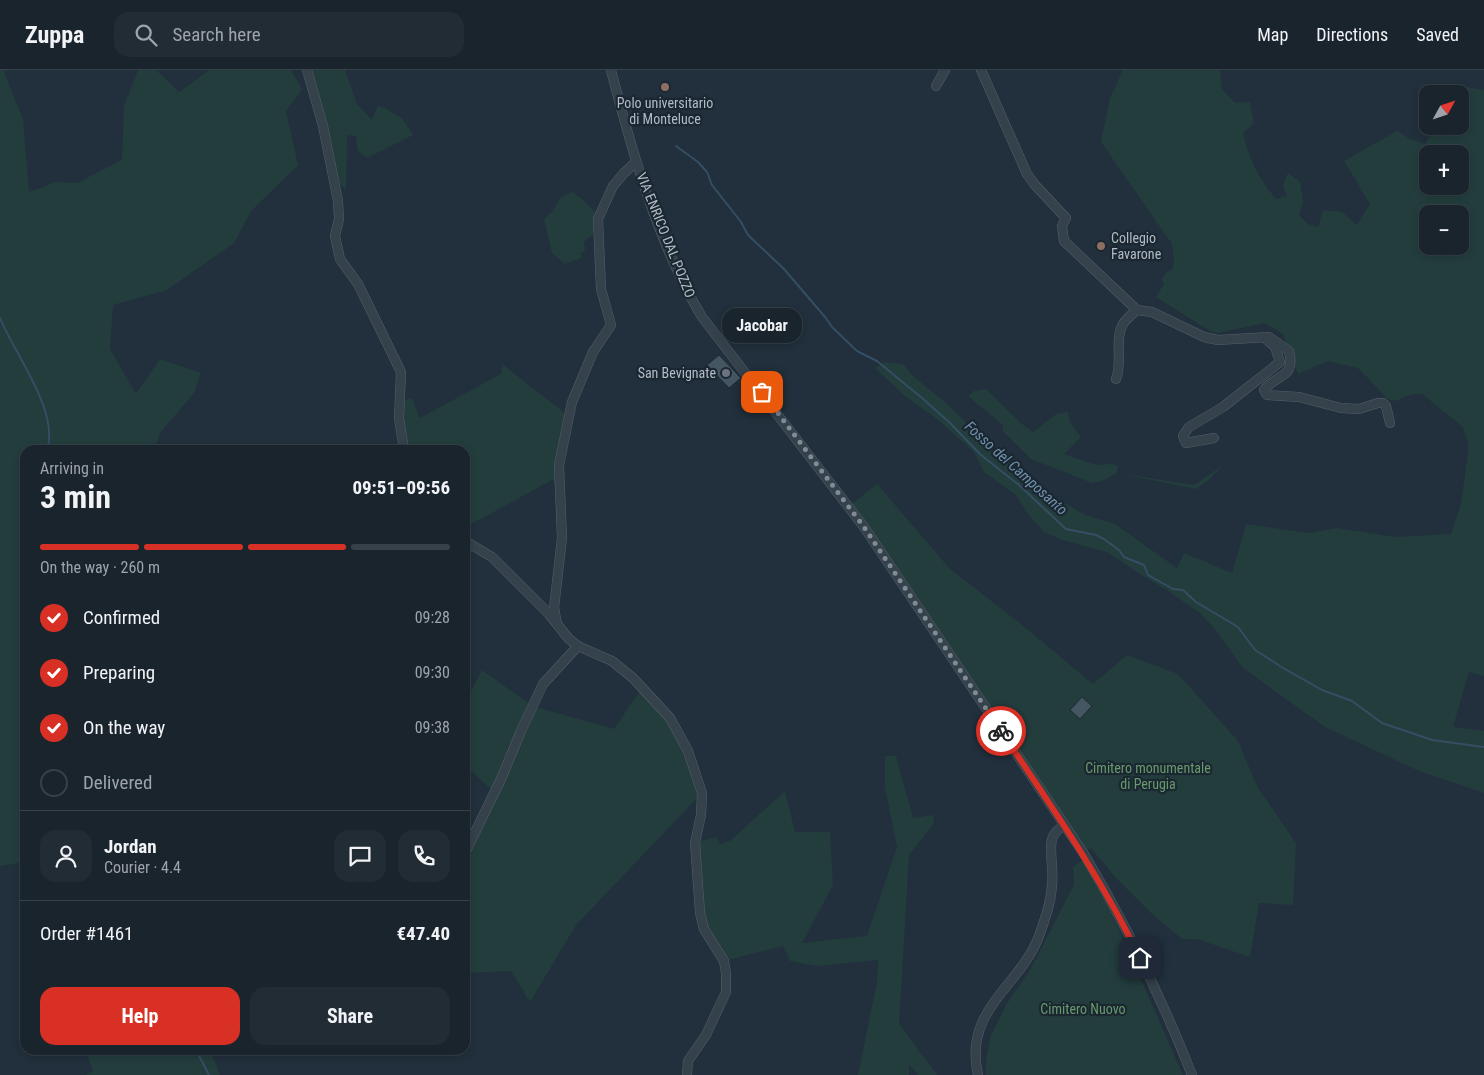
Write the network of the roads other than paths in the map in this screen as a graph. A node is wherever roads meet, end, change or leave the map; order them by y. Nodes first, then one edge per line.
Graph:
1 (307, 70) edge
2 (611, 70) edge
3 (945, 70) edge
4 (981, 70) edge
5 (936, 86) dead end
6 (636, 162) junction
7 (1137, 310) junction
8 (1263, 337) junction
9 (1116, 378) dead end
10 (1390, 423) dead end
11 (1214, 438) dead end
12 (403, 445) edge
13 (470, 544) edge
14 (557, 624) junction
15 (578, 646) junction
16 (1064, 825) junction
17 (470, 843) edge
18 (687, 1075) edge
19 (978, 1075) edge
20 (1192, 1075) edge

1 - 12 street
2 - 6 street, VIA ENRICO DAL POZZO
3 - 5 street
4 - 7 street
6 - 14 street
6 - 16 street, VIA ENRICO DAL POZZO
7 - 8 street
7 - 9 street
8 - 10 street
8 - 11 street
13 - 14 street
14 - 15 street
15 - 17 street
15 - 18 street
16 - 19 street
16 - 20 street, VIA ENRICO DAL POZZO

